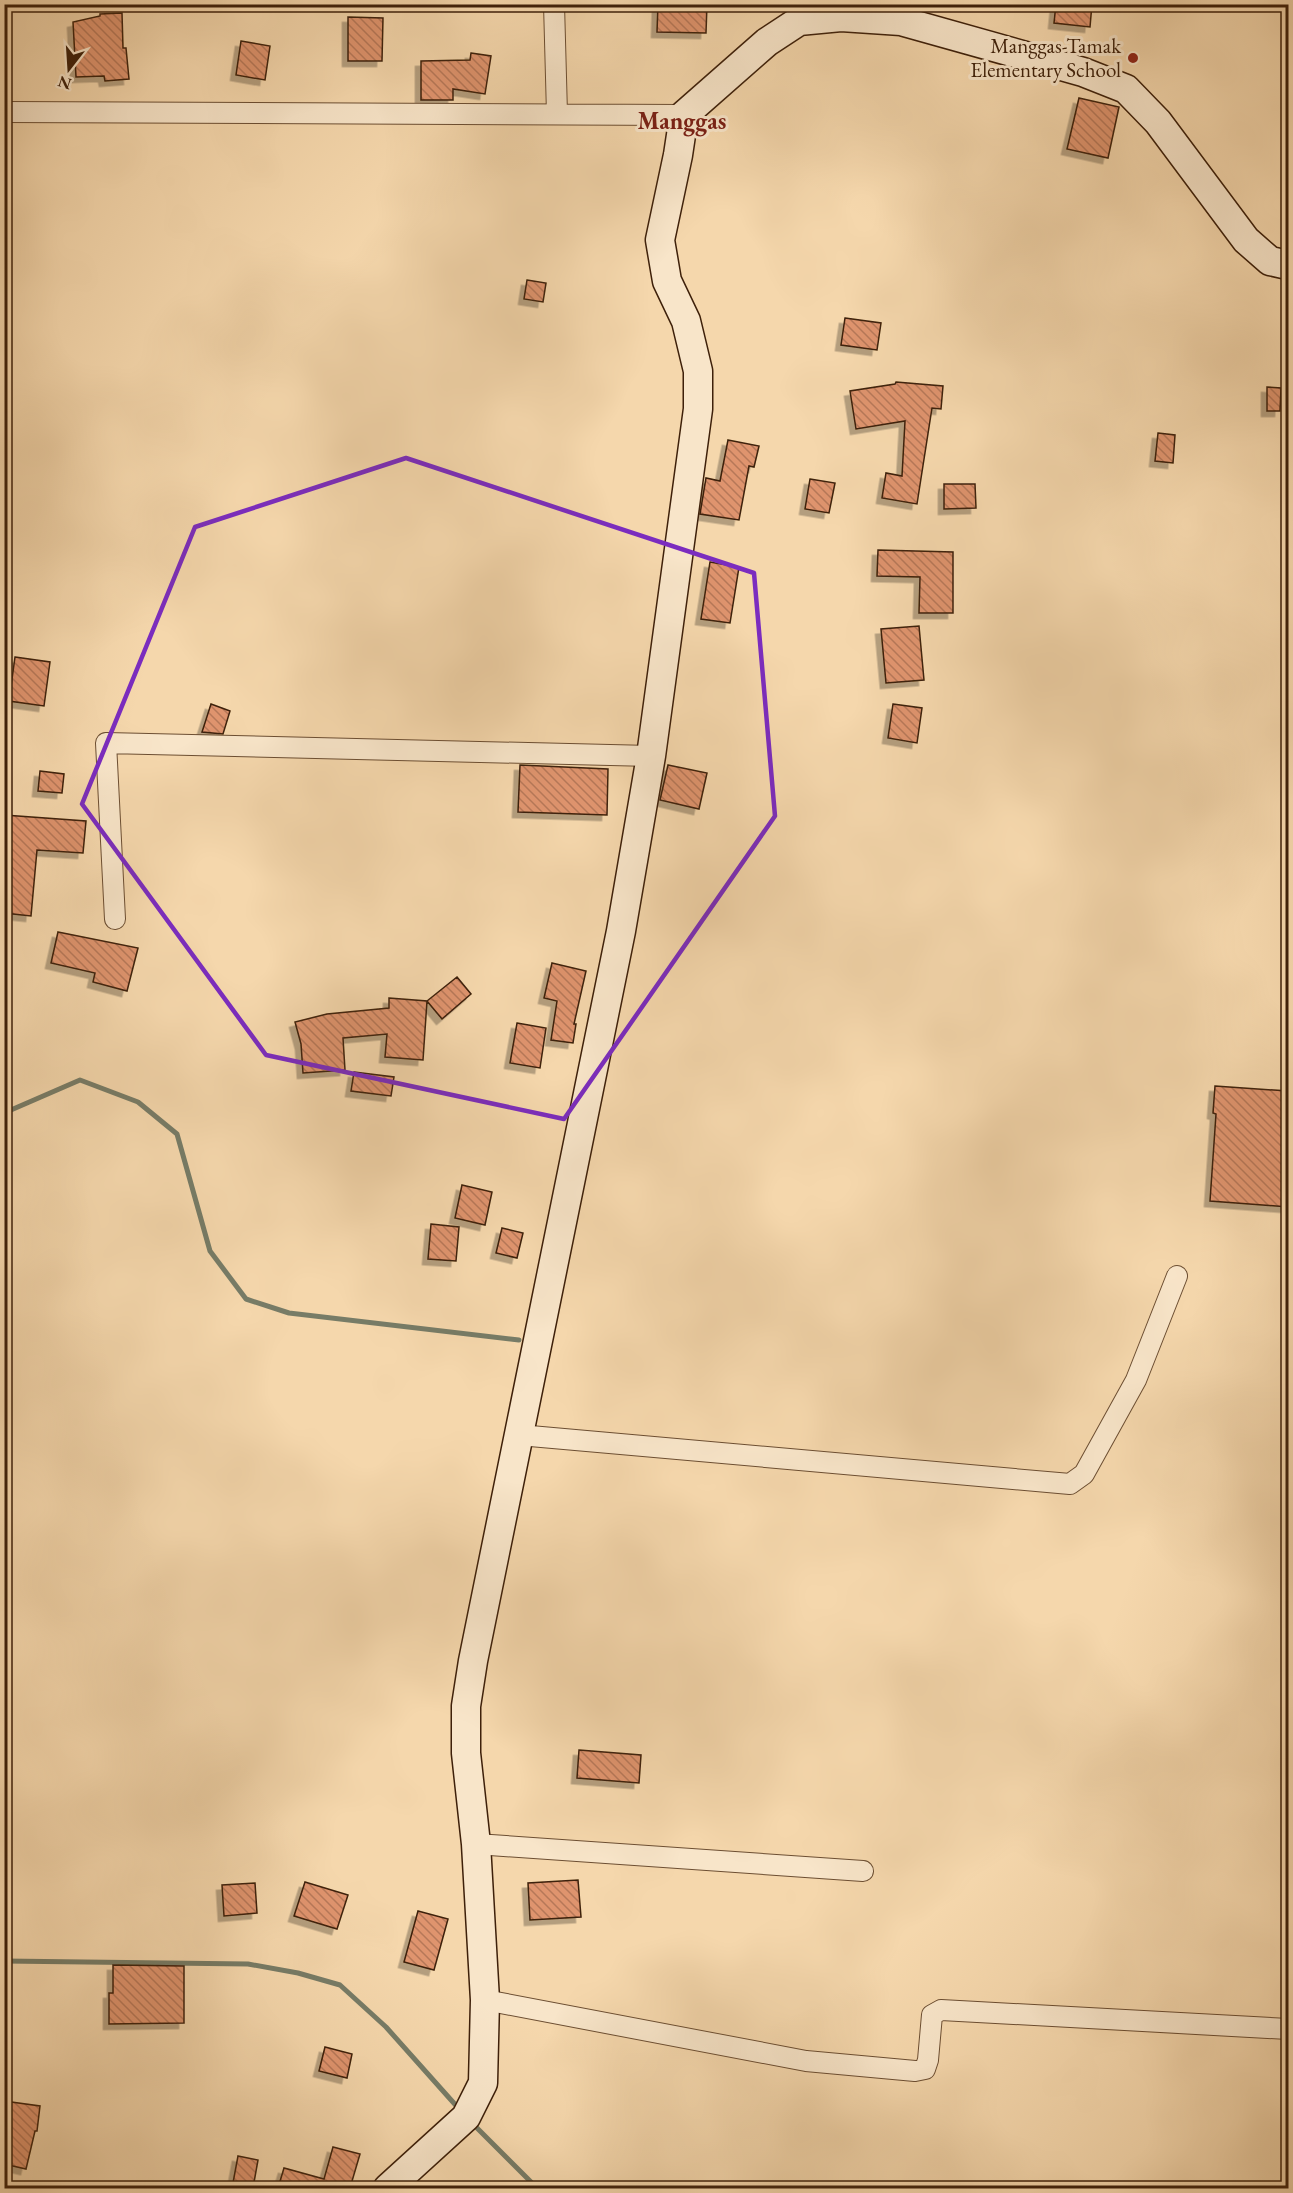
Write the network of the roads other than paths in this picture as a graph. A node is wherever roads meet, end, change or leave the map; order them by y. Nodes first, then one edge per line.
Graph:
1 (554, 4) edge
2 (4, 112) edge
3 (557, 114) junction
4 (684, 115) junction
5 (1288, 266) edge
6 (651, 756) junction
7 (115, 920) dead end
8 (1177, 1276) dead end
9 (519, 1435) junction
10 (476, 1844) junction
11 (863, 1871) dead end
12 (485, 2000) junction
13 (1288, 2029) edge
14 (388, 2188) edge

1 - 3 street
2 - 3 street
3 - 4 street
4 - 5 street
4 - 6 street
6 - 7 street
6 - 9 street
8 - 9 street
9 - 10 street
10 - 11 street
10 - 12 street
12 - 13 street
12 - 14 street

